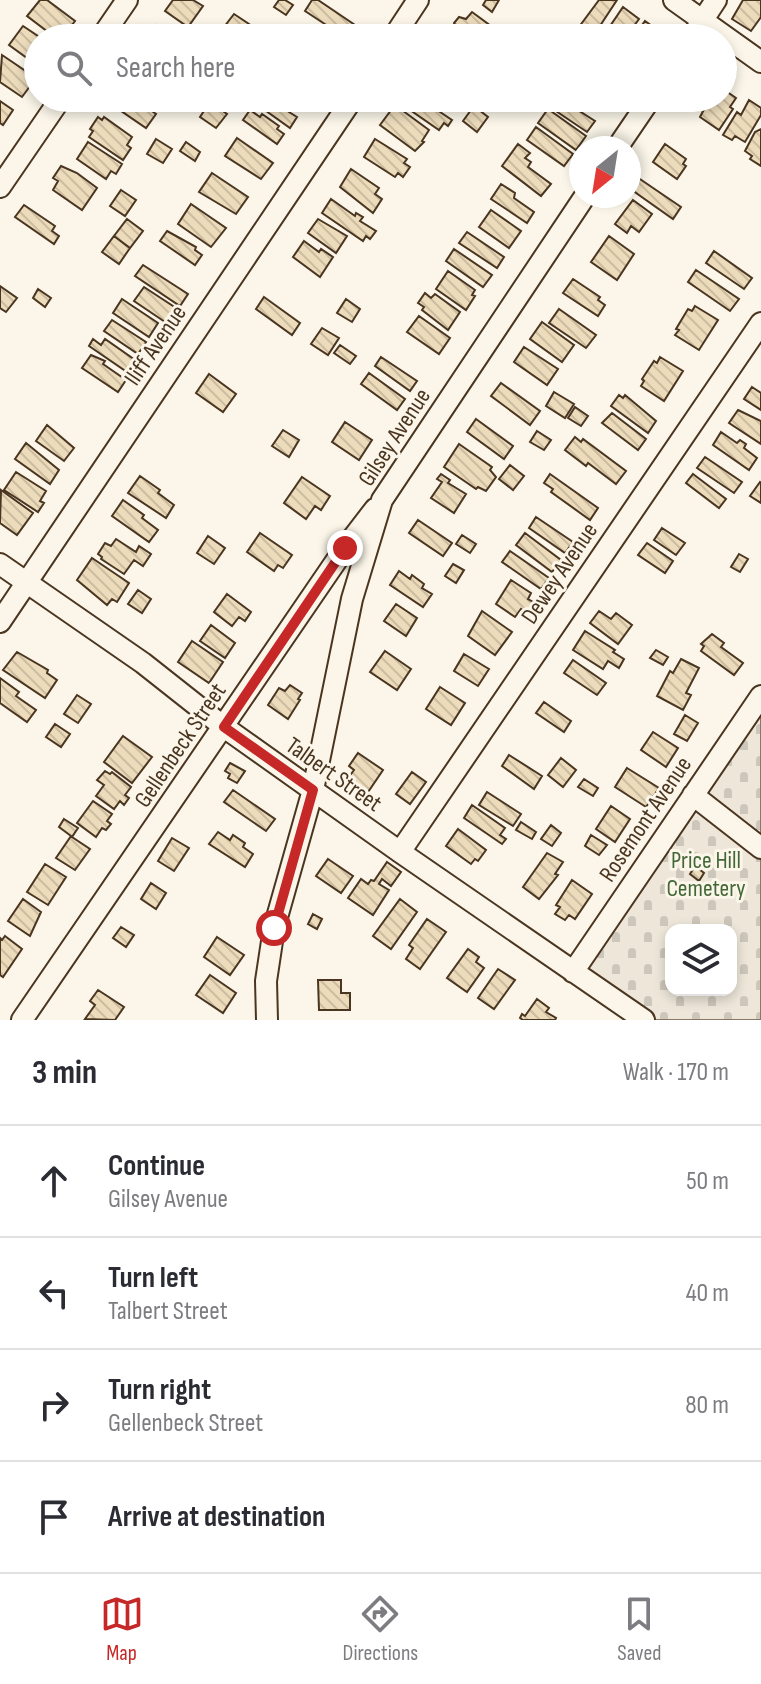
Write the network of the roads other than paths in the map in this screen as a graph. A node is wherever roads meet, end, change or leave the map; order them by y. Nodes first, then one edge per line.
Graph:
1 (127, 0) edge
2 (418, 0) edge
3 (674, 0) edge
4 (716, 0) edge
5 (703, 20) junction
6 (111, 24) edge
7 (402, 24) edge
8 (700, 24) edge
9 (709, 24) edge
10 (737, 45) edge
11 (761, 62) edge
12 (51, 112) edge
13 (344, 112) edge
14 (641, 112) edge
15 (625, 136) edge
16 (0, 187) edge
17 (577, 208) edge
18 (761, 323) edge
19 (382, 500) junction
20 (0, 564) edge
21 (27, 581) junction
22 (0, 622) edge
23 (761, 696) edge
24 (224, 727) junction
25 (313, 790) junction
26 (693, 795) junction
27 (761, 848) edge
28 (400, 852) junction
29 (573, 972) junction
30 (22, 1020) edge
31 (267, 1020) edge
32 (643, 1020) edge

1 - 6 street
2 - 7 street
3 - 5 street
4 - 5 street
5 - 8 street
5 - 9 street
10 - 11 street
12 - 16 street
13 - 21 street, Iliff Avenue
14 - 15 street
17 - 19 street, Gilsey Avenue
18 - 28 street, Dewey Avenue
19 - 24 street, Gellenbeck Street
19 - 25 street, Gilsey Avenue
20 - 21 street, Talbert Street
21 - 22 street, Iliff Avenue
21 - 24 street, Talbert Street
23 - 26 street, Rosemont Avenue
24 - 25 street, Talbert Street
24 - 30 street, Gellenbeck Street
25 - 28 street, Talbert Street
25 - 31 street, Gilsey Avenue
26 - 27 street
26 - 29 street, Rosemont Avenue
28 - 29 street, Talbert Street
29 - 32 street, Talbert Street

